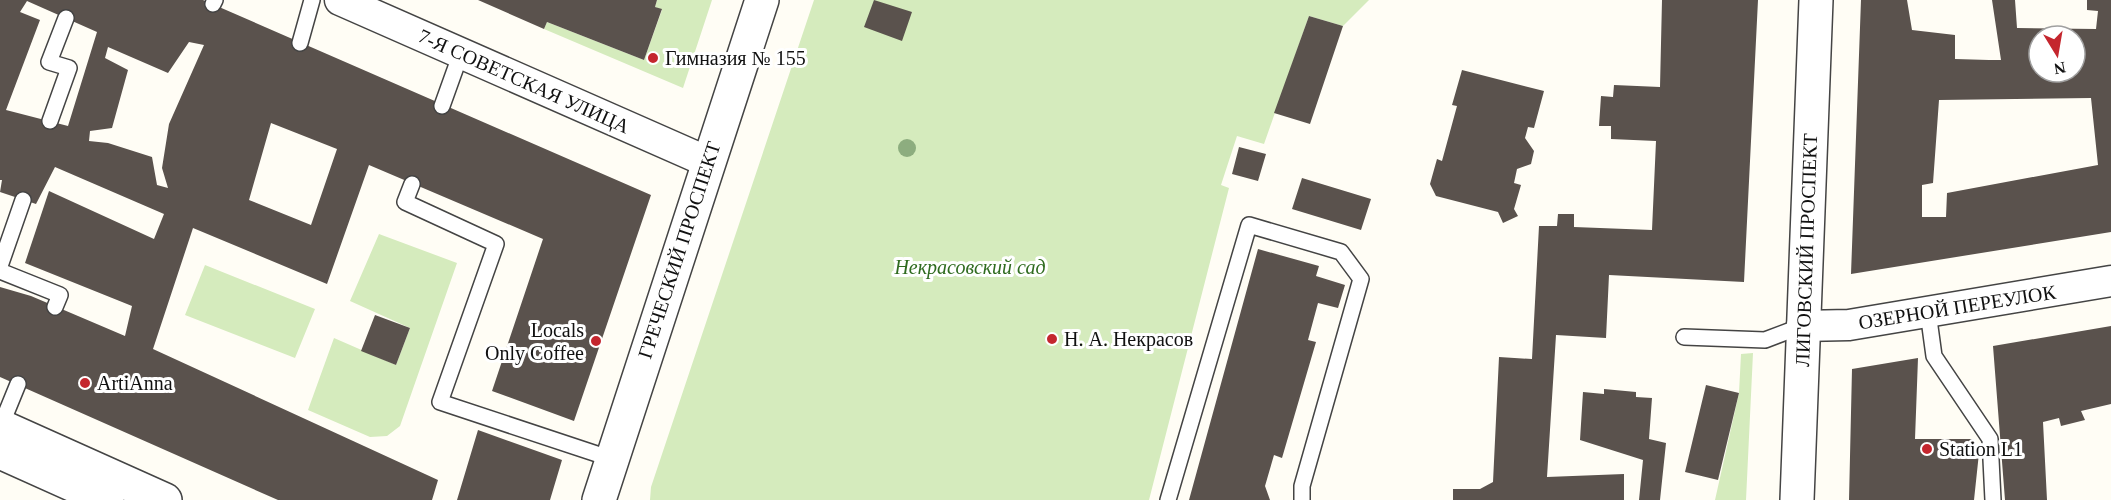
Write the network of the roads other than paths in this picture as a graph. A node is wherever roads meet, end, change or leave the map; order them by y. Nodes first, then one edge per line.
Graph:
1 (312, 0) edge
2 (340, 0) edge
3 (762, 0) edge
4 (1816, 0) edge
5 (66, 18) dead end
6 (300, 44) dead end
7 (461, 53) junction
8 (442, 106) dead end
9 (50, 121) dead end
10 (708, 162) junction
11 (412, 184) dead end
12 (23, 200) dead end
13 (0, 266) edge
14 (0, 271) edge
15 (2111, 281) edge
16 (55, 307) dead end
17 (1928, 312) junction
18 (1802, 326) junction
19 (1684, 337) dead end
20 (18, 384) dead end
21 (0, 426) edge
22 (0, 452) edge
23 (612, 459) junction
24 (107, 500) edge
25 (165, 500) edge
26 (599, 500) edge
27 (1168, 500) edge
28 (1302, 500) edge
29 (1797, 500) edge
30 (1993, 500) edge

1 - 6 lane
2 - 7 street, 7-Я СОВЕТСКАЯ УЛИЦА
3 - 10 street, ГРЕЧЕСКИЙ ПРОСПЕКТ
4 - 18 street, ЛИГОВСКИЙ ПРОСПЕКТ
5 - 9 lane
7 - 8 lane
7 - 10 street, 7-Я СОВЕТСКАЯ УЛИЦА
10 - 23 street, ГРЕЧЕСКИЙ ПРОСПЕКТ
11 - 23 lane
12 - 13 lane
14 - 16 lane
15 - 17 street, ОЗЕРНОЙ ПЕРЕУЛОК
17 - 18 street, ОЗЕРНОЙ ПЕРЕУЛОК
17 - 30 lane
18 - 19 lane
18 - 29 street, ЛИГОВСКИЙ ПРОСПЕКТ
20 - 21 lane
21 - 25 street
22 - 24 street
23 - 26 street, ГРЕЧЕСКИЙ ПРОСПЕКТ
27 - 28 lane

